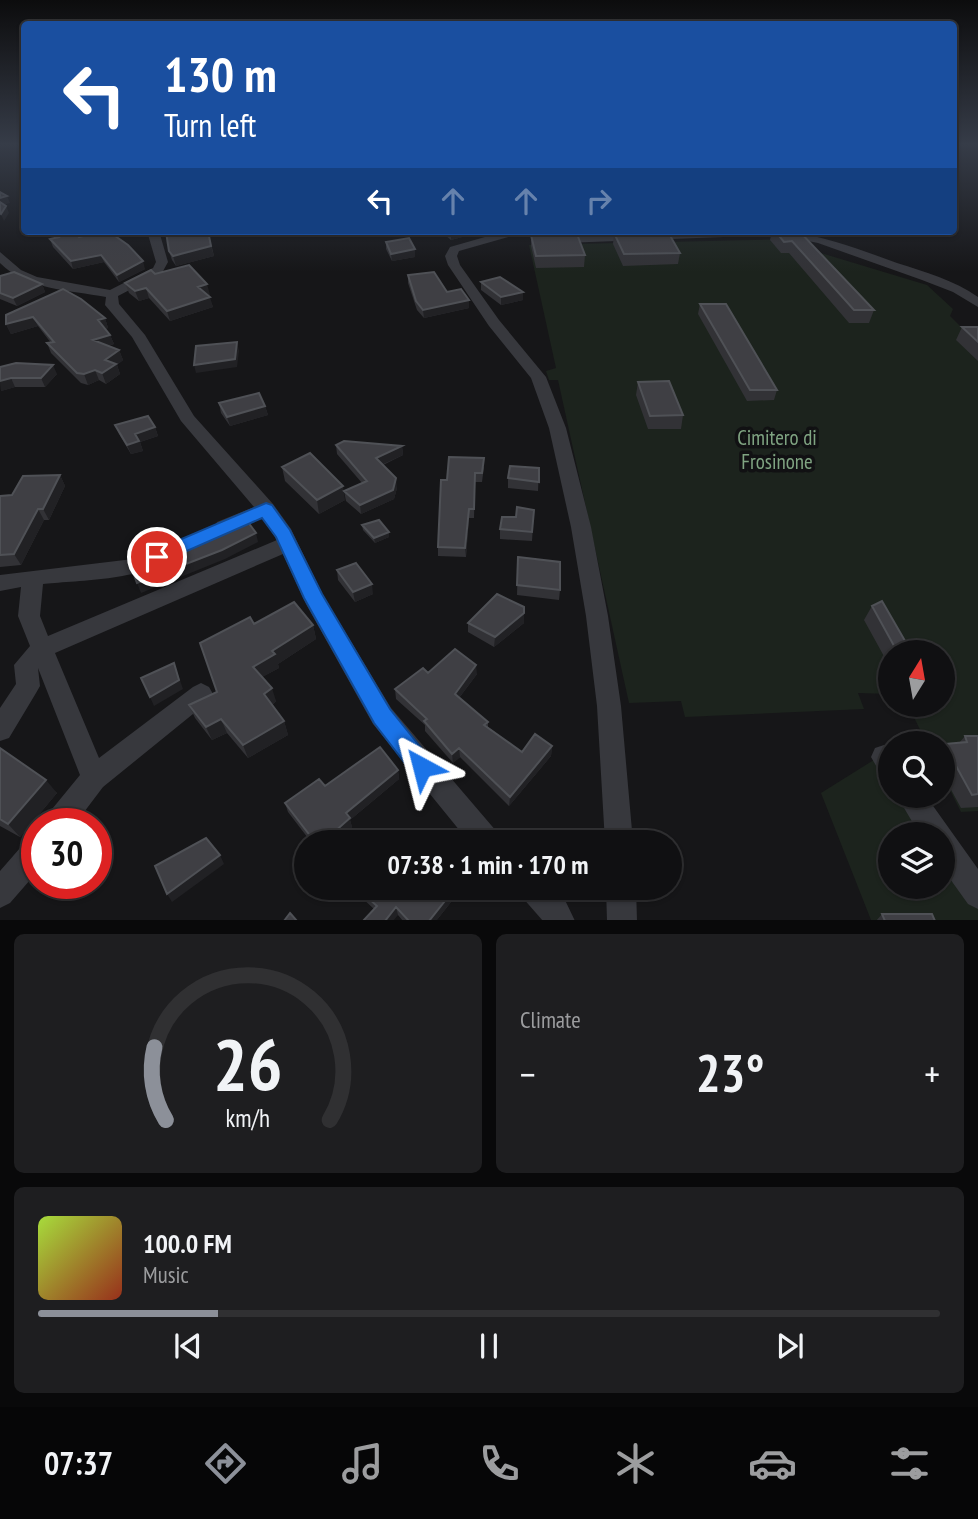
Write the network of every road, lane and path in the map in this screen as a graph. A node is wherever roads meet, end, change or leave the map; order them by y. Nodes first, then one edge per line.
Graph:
1 (154, 235) edge
2 (503, 235) edge
3 (547, 235) edge
4 (671, 235) edge
5 (800, 235) edge
6 (0, 256) edge
7 (17, 273) junction
8 (0, 279) edge
9 (74, 286) junction
10 (113, 294) junction
11 (53, 298) edge
12 (978, 303) edge
13 (266, 509) junction
14 (207, 535) edge
15 (288, 544) junction
16 (171, 551) edge
17 (33, 577) junction
18 (0, 583) edge
19 (43, 648) junction
20 (201, 694) dead end
21 (0, 730) edge
22 (94, 778) junction
23 (71, 808) edge
24 (477, 830) edge
25 (618, 830) edge
26 (955, 861) edge
27 (21, 869) edge
28 (0, 893) edge
29 (978, 894) edge
30 (544, 900) edge
31 (621, 900) edge
32 (559, 920) edge
33 (622, 920) edge

1 - 10 street
2 - 25 street
3 - 4 street
5 - 12 street
6 - 7 street
7 - 8 street
7 - 9 street
9 - 10 street
9 - 11 street
10 - 13 street
13 - 14 street
13 - 15 street
15 - 19 street
15 - 24 street
16 - 17 street
17 - 18 street
17 - 19 street
19 - 21 street
19 - 22 street
20 - 22 street
22 - 23 street
26 - 29 street
27 - 28 street
30 - 32 street
31 - 33 street

